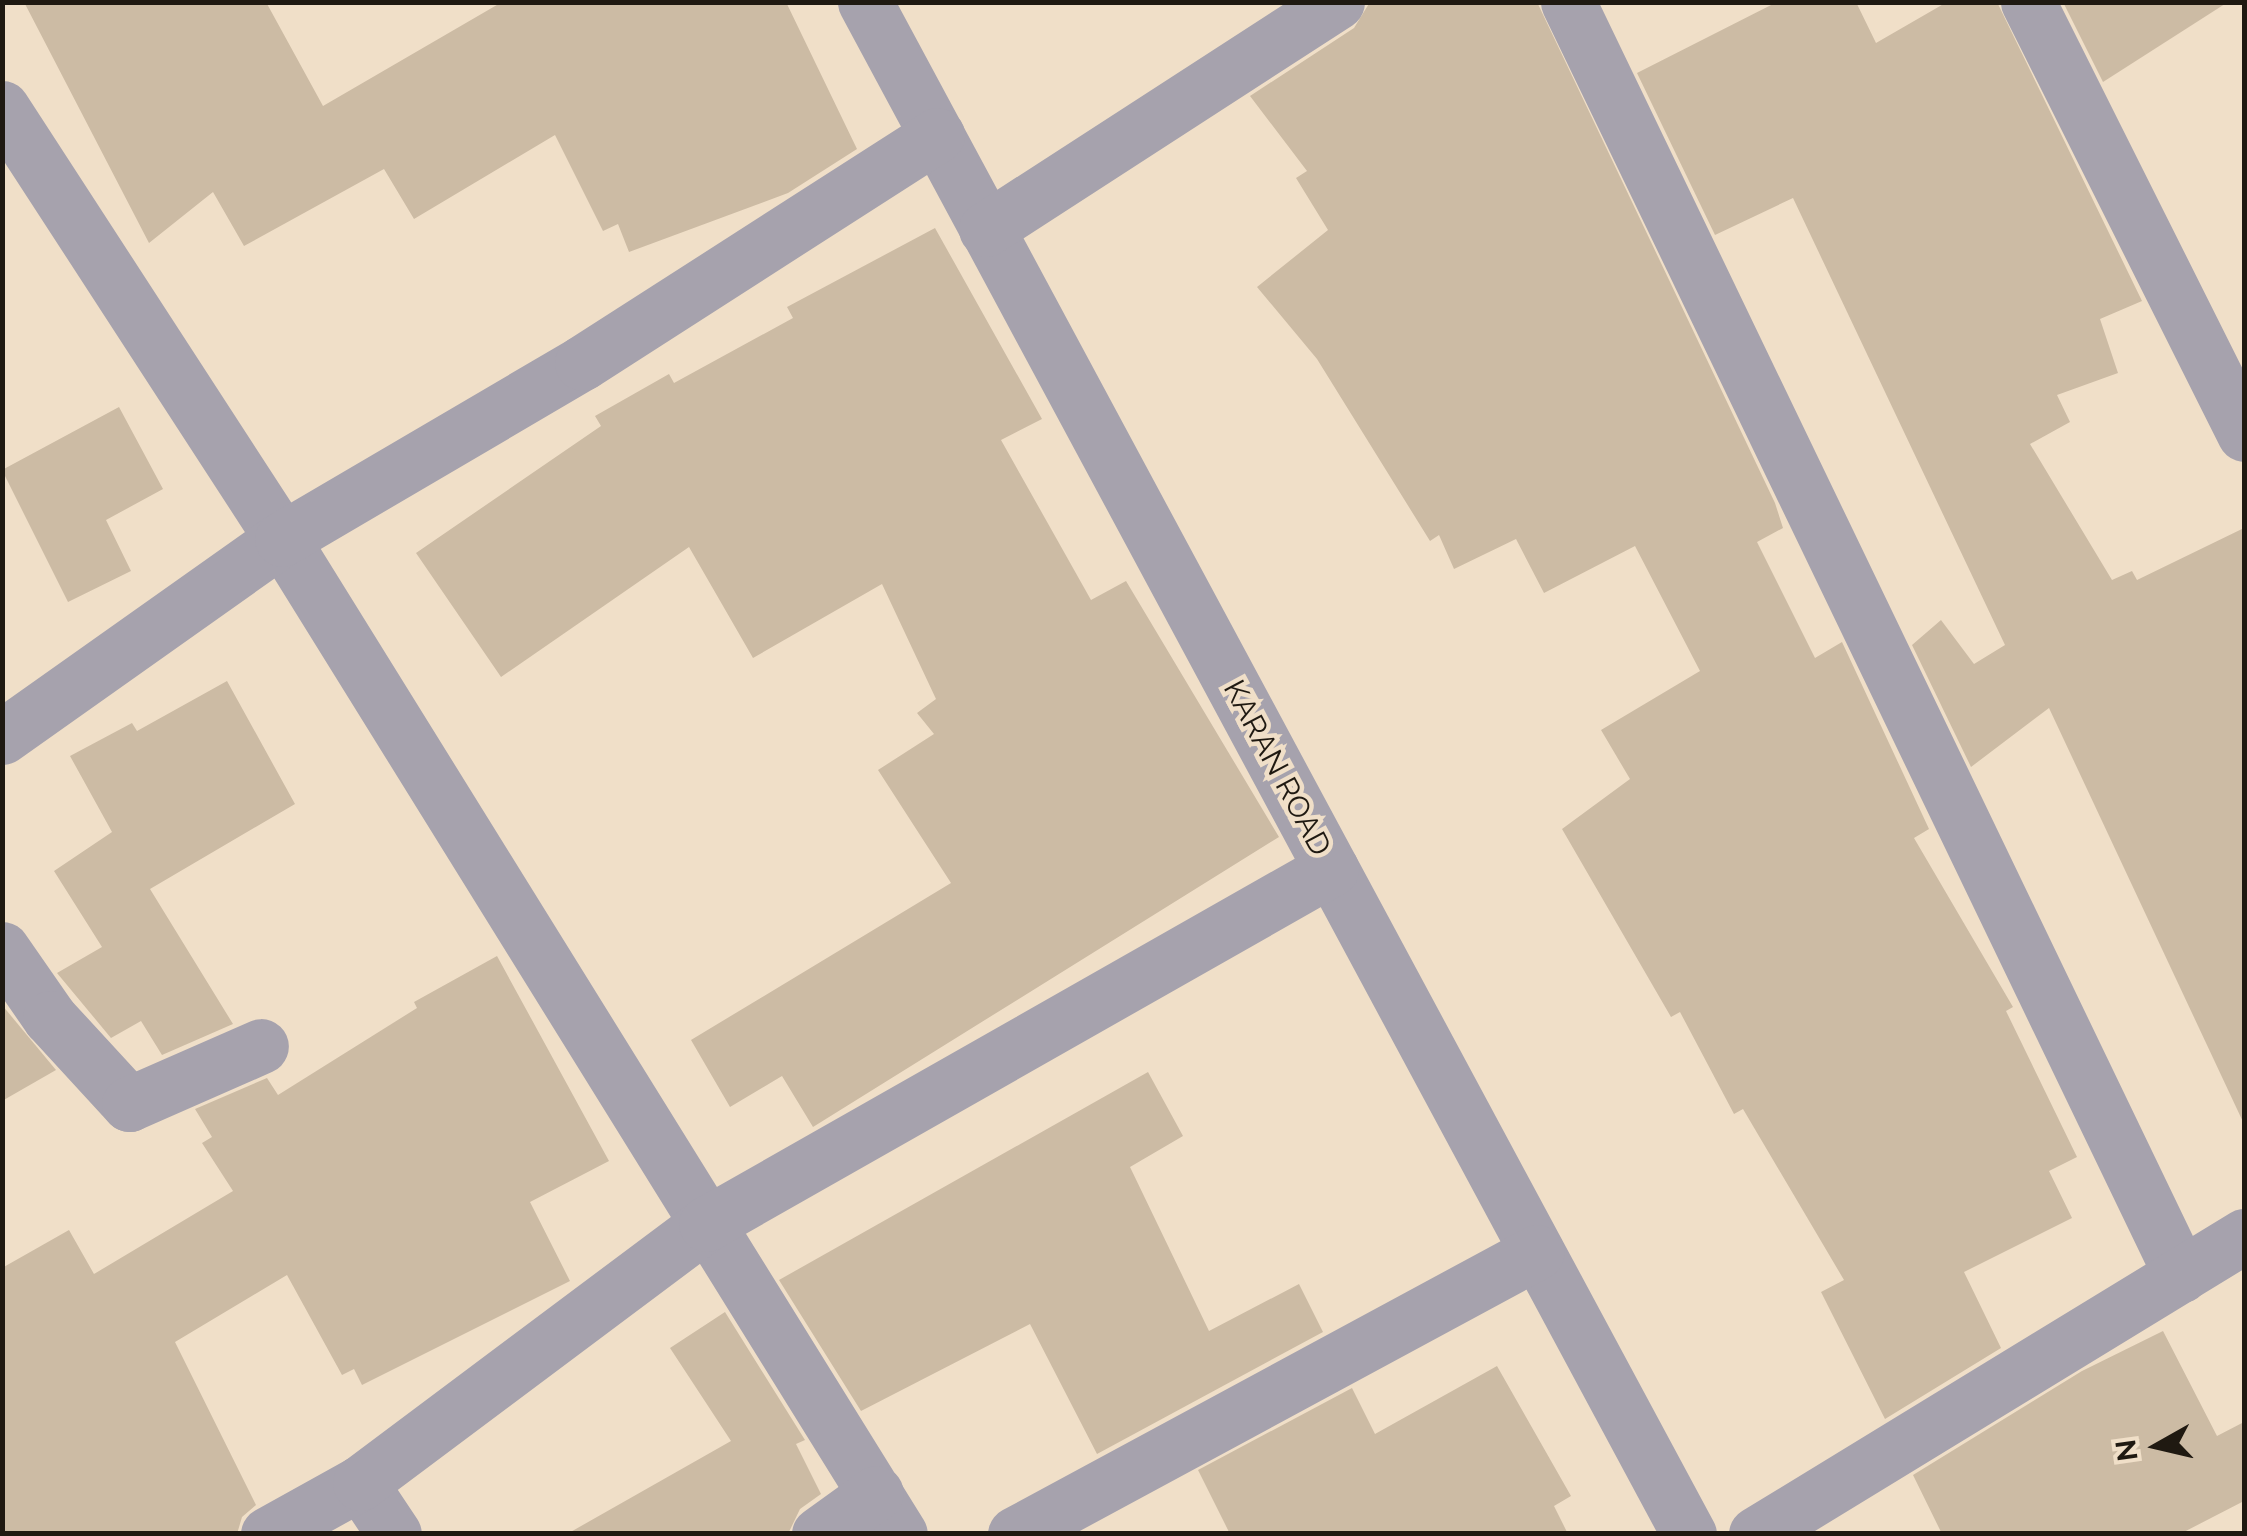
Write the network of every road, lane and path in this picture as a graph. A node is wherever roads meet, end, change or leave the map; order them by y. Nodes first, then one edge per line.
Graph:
1 (865, 2) edge
2 (1337, 2) edge
3 (1568, 2) edge
4 (2028, 2) edge
5 (2, 108) edge
6 (936, 135) junction
7 (986, 229) junction
8 (2244, 434) edge
9 (282, 539) junction
10 (2, 737) edge
11 (1331, 869) junction
12 (2, 949) edge
13 (261, 1046) dead end
14 (706, 1224) junction
15 (2244, 1236) edge
16 (1537, 1252) junction
17 (2181, 1275) junction
18 (360, 1483) junction
19 (888, 1513) edge
20 (268, 1534) edge
21 (394, 1534) edge
22 (819, 1534) edge
23 (1015, 1534) edge
24 (1690, 1534) edge
25 (1756, 1534) edge

1 - 6 street, KARAN ROAD
2 - 7 street
3 - 17 street
4 - 8 street
5 - 9 street
6 - 7 street, KARAN ROAD
6 - 9 street
7 - 11 street, KARAN ROAD
9 - 10 street
9 - 14 street
11 - 14 street
11 - 16 street, KARAN ROAD
12 - 13 street
14 - 18 street
14 - 19 street
15 - 17 street
16 - 23 street
16 - 24 street, KARAN ROAD
17 - 25 street
18 - 20 street
18 - 21 street
19 - 22 street

